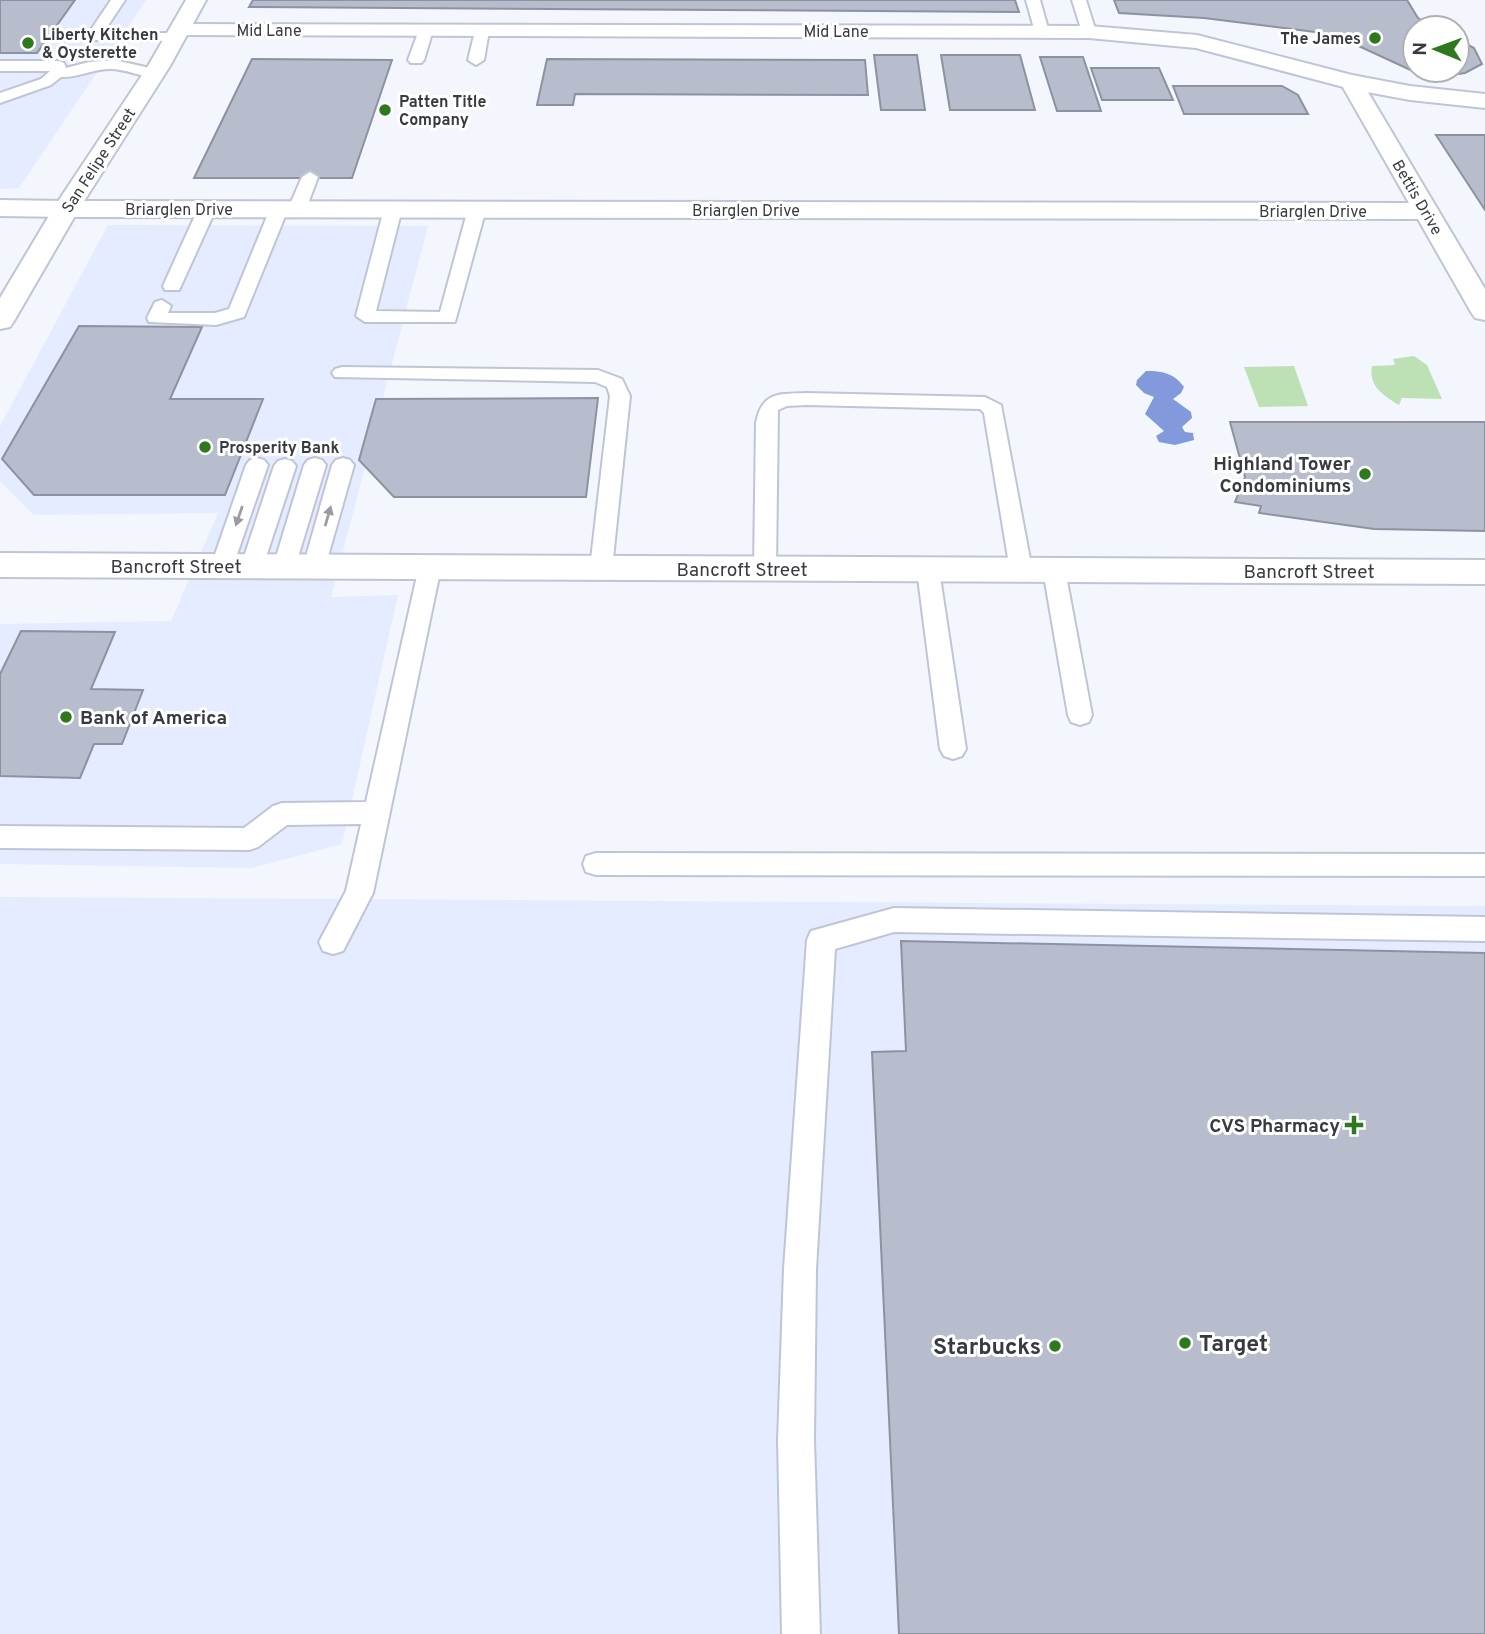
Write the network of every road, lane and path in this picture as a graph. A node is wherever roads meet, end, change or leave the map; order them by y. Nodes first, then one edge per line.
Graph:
1 (118, 0) edge
2 (196, 0) edge
3 (1033, 0) edge
4 (1079, 0) edge
5 (426, 30) junction
6 (482, 31) junction
7 (1042, 32) junction
8 (1089, 32) junction
9 (178, 33) junction
10 (416, 60) dead end
11 (476, 60) dead end
12 (0, 66) edge
13 (62, 70) junction
14 (147, 73) junction
15 (1351, 82) junction
16 (0, 98) edge
17 (1485, 101) edge
18 (310, 177) dead end
19 (0, 208) edge
20 (66, 209) junction
21 (207, 209) junction
22 (288, 209) junction
23 (393, 209) junction
24 (477, 209) junction
25 (1427, 211) junction
26 (172, 286) dead end
27 (1483, 305) edge
28 (162, 306) dead end
29 (0, 321) edge
30 (342, 373) dead end
31 (257, 465) dead end
32 (315, 465) dead end
33 (343, 465) dead end
34 (285, 466) dead end
35 (0, 565) edge
36 (237, 566) junction
37 (299, 567) junction
38 (430, 567) junction
39 (601, 568) junction
40 (765, 568) junction
41 (928, 570) junction
42 (1021, 570) junction
43 (1054, 570) junction
44 (1485, 572) edge
45 (1080, 715) dead end
46 (953, 749) dead end
47 (377, 813) junction
48 (0, 837) edge
49 (596, 864) dead end
50 (1485, 865) edge
51 (1485, 929) edge
52 (333, 942) dead end
53 (802, 1634) edge

1 - 9 lane
2 - 9 street, San Felipe Street
3 - 7 lane
4 - 8 lane
5 - 6 street, Mid Lane
5 - 9 street, Mid Lane
5 - 10 lane
6 - 7 street, Mid Lane
6 - 11 lane
7 - 8 street, Mid Lane
8 - 15 street, Mid Lane
9 - 14 street, San Felipe Street
12 - 13 lane
13 - 14 lane
13 - 16 lane
14 - 20 street, San Felipe Street
15 - 17 street, Mid Lane
15 - 25 street, Bettis Drive
18 - 22 lane
19 - 20 street, Briarglen Drive
20 - 21 street, Briarglen Drive
20 - 29 street, San Felipe Street
21 - 22 street, Briarglen Drive
21 - 26 lane
22 - 23 street, Briarglen Drive
22 - 28 lane
23 - 24 street, Briarglen Drive
23 - 24 lane
24 - 25 street, Briarglen Drive
25 - 27 street, Bettis Drive
30 - 39 lane
31 -> 36 lane
32 - 37 lane
37 -> 33 lane
34 - 36 lane
35 - 36 street, Bancroft Street
36 - 37 street, Bancroft Street
37 - 38 street, Bancroft Street
38 - 39 street, Bancroft Street
38 - 47 lane
39 - 40 street, Bancroft Street
40 - 41 street, Bancroft Street
40 - 42 lane
41 - 42 street, Bancroft Street
41 - 46 lane
42 - 43 street, Bancroft Street
43 - 44 street, Bancroft Street
43 - 45 lane
47 - 48 lane
47 - 52 lane
49 - 50 lane
51 - 53 lane

